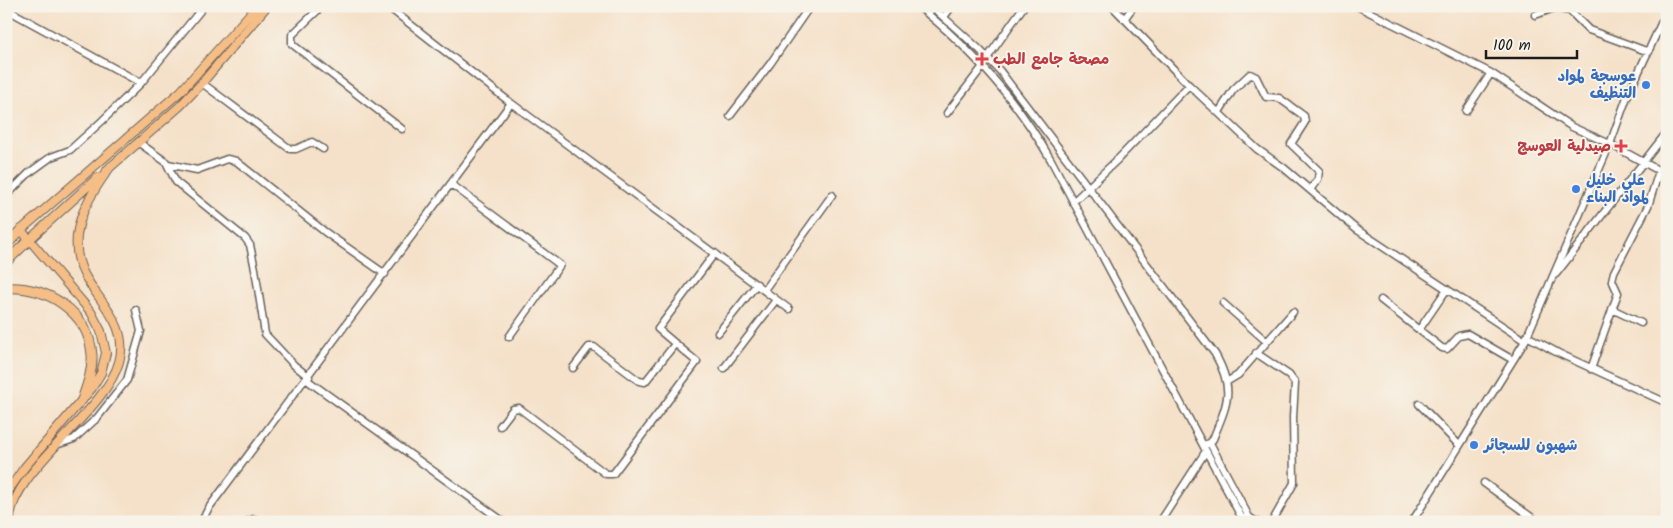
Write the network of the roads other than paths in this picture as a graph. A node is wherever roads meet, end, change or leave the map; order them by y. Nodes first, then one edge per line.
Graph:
1 (204, 6) edge
2 (268, 6) edge
3 (322, 6) edge
4 (387, 6) edge
5 (810, 6) edge
6 (918, 6) edge
7 (930, 6) edge
8 (952, 6) edge
9 (1024, 6) edge
10 (1112, 6) edge
11 (1134, 6) edge
12 (1357, 6) edge
13 (256, 7) edge
14 (6, 9) edge
15 (1667, 11) edge
16 (1535, 15) dead end
17 (944, 17) junction
18 (1124, 19) junction
19 (1649, 52) junction
20 (988, 57) junction
21 (984, 65) junction
22 (1491, 73) junction
23 (141, 83) junction
24 (202, 83) junction
25 (1189, 85) junction
26 (511, 103) junction
27 (1466, 111) dead end
28 (1218, 112) junction
29 (947, 113) dead end
30 (730, 116) dead end
31 (402, 129) dead end
32 (1667, 132) edge
33 (1048, 133) junction
34 (1040, 140) junction
35 (138, 142) junction
36 (1610, 144) junction
37 (324, 149) dead end
38 (1644, 162) junction
39 (168, 164) junction
40 (111, 166) junction
41 (1659, 170) junction
42 (1667, 175) edge
43 (451, 184) junction
44 (1088, 187) junction
45 (1310, 190) junction
46 (6, 196) edge
47 (832, 196) dead end
48 (1073, 202) junction
49 (21, 230) junction
50 (29, 240) junction
51 (6, 245) edge
52 (715, 253) junction
53 (6, 262) edge
54 (385, 274) junction
55 (1552, 279) junction
56 (756, 284) junction
57 (6, 288) edge
58 (1447, 289) junction
59 (764, 290) junction
60 (776, 300) junction
61 (1381, 300) dead end
62 (1223, 302) dead end
63 (789, 309) dead end
64 (1612, 309) junction
65 (136, 310) dead end
66 (1293, 312) dead end
67 (1641, 323) dead end
68 (1419, 330) junction
69 (718, 333) dead end
70 (509, 337) dead end
71 (1526, 338) junction
72 (1266, 340) junction
73 (675, 344) junction
74 (1256, 353) junction
75 (1513, 360) junction
76 (573, 368) dead end
77 (724, 368) dead end
78 (1591, 369) junction
79 (308, 378) junction
80 (1228, 381) junction
81 (82, 400) junction
82 (1667, 403) edge
83 (1419, 404) dead end
84 (500, 426) dead end
85 (1210, 443) junction
86 (59, 444) junction
87 (1459, 445) junction
88 (1204, 448) junction
89 (1484, 483) dead end
90 (6, 494) edge
91 (494, 515) junction
92 (1247, 519) edge
93 (10, 522) edge
94 (206, 522) edge
95 (247, 522) edge
96 (262, 522) edge
97 (489, 522) edge
98 (504, 522) edge
99 (1160, 522) edge
100 (1257, 522) edge
101 (1272, 522) edge
102 (1412, 522) edge
103 (1538, 522) edge

1 - 23 street
2 - 24 main road
3 - 31 street
4 - 26 street
5 - 30 street
6 - 21 street
7 - 17 street
8 - 17 street
9 - 20 street
10 - 18 street
11 - 18 street
12 - 22 street
13 - 49 main road
14 - 23 street
15 - 19 street
16 - 19 street
17 - 20 street
18 - 25 street
19 - 36 street
20 - 33 street
21 - 29 street
21 - 34 street
22 - 27 street
22 - 36 street
23 - 46 street
24 - 35 main road
24 - 37 street
25 - 28 street
25 - 44 street
26 - 43 street
26 - 52 street
28 - 45 street
28 - 45 street
32 - 38 street
33 - 34 street
33 - 44 street
34 - 48 street
35 - 39 street
35 - 40 main road
36 - 38 street
36 - 55 street
38 - 41 street
38 - 55 street
39 - 54 street
39 - 79 street
40 - 50 main road
40 - 86 main road
41 - 42 street
41 - 64 street
43 - 54 street
43 - 70 street
44 - 48 street
44 - 80 street
45 - 58 street
47 - 59 street
48 - 88 street
49 - 50 main road
49 - 51 highway
50 - 53 highway
50 - 81 main road
52 - 56 street
52 - 73 street
54 - 79 street
55 - 71 street
56 - 59 street
56 - 69 street
57 - 81 highway
58 - 68 street
58 - 71 street
59 - 60 street
60 - 63 street
60 - 77 street
61 - 68 street
62 - 72 street
64 - 67 street
64 - 78 street
65 - 86 street
66 - 72 street
68 - 75 street
71 - 75 street
71 - 78 street
72 - 74 street
73 - 76 street
73 - 84 street
74 - 80 street
74 - 101 street
75 - 87 street
78 - 82 street
79 - 91 street
79 - 94 street
80 - 85 street
81 - 90 main road
83 - 87 street
85 - 88 street
85 - 92 street
86 - 93 main road
87 - 102 street
88 - 92 street
88 - 99 street
89 - 103 street
91 - 97 street
91 - 98 street
92 - 100 street
95 - 96 street

